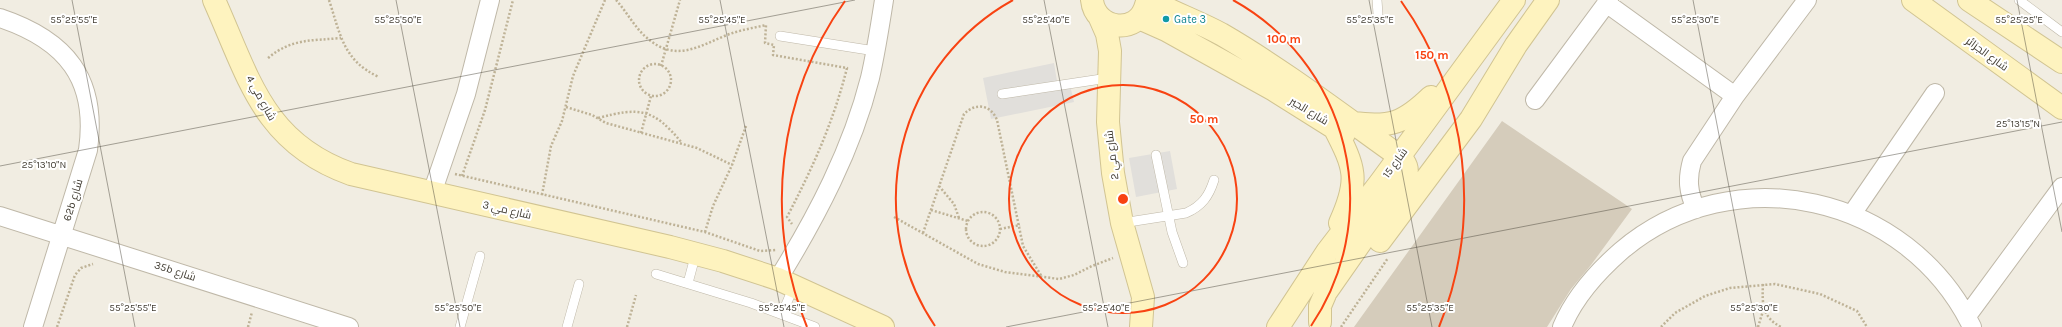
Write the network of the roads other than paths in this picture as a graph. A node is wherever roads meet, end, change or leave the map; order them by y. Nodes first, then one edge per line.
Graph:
1 (214, 0) edge
2 (490, 0) edge
3 (884, 0) edge
4 (1167, 0) edge
5 (1377, 0) edge
6 (1514, 0) edge
7 (1548, 0) edge
8 (1807, 0) edge
9 (1913, 0) edge
10 (1969, 0) edge
11 (2020, 0) edge
12 (1607, 2) edge
13 (1093, 6) edge
14 (1140, 13) edge
15 (1378, 14) dead end
16 (0, 18) edge
17 (1199, 22) junction
18 (2062, 32) edge
19 (780, 36) dead end
20 (1183, 41) junction
21 (875, 50) junction
22 (1110, 51) junction
23 (2062, 62) edge
24 (1108, 78) junction
25 (1452, 83) junction
26 (1935, 93) dead end
27 (1002, 94) dead end
28 (1735, 96) junction
29 (1535, 100) dead end
30 (2062, 108) edge
31 (1343, 125) junction
32 (1156, 156) dead end
33 (1399, 166) junction
34 (1434, 167) junction
35 (1214, 180) dead end
36 (2062, 187) edge
37 (432, 193) junction
38 (1696, 209) junction
39 (1852, 214) junction
40 (0, 216) edge
41 (1168, 216) junction
42 (1122, 223) junction
43 (62, 236) junction
44 (1327, 252) junction
45 (696, 253) junction
46 (480, 256) dead end
47 (1183, 263) dead end
48 (656, 274) dead end
49 (786, 282) junction
50 (688, 283) junction
51 (579, 284) dead end
52 (782, 314) junction
53 (1969, 321) edge
54 (1320, 325) edge
55 (33, 327) edge
56 (349, 327) edge
57 (460, 327) edge
58 (567, 327) edge
59 (815, 327) edge
60 (883, 327) edge
61 (1141, 327) edge
62 (1278, 327) edge
63 (1562, 327) edge

1 - 37 street, شارع مي 4
2 - 37 street
3 - 21 street
4 - 17 street, شارع الجير
5 - 15 lane
6 - 25 street, شارع 15
7 - 34 street
8 - 28 street
9 - 30 street, شارع الجزائر
10 - 23 street
11 - 18 lane
12 - 28 street
12 - 29 street
13 - 14 street
13 - 22 street, شارع مي 2
14 - 17 street, شارع الجير
14 - 20 street, شارع الجير
14 - 22 street
16 - 43 street, 62b شارع
17 - 20 street
17 - 31 street, شارع الجير
19 - 21 lane
20 - 31 street, شارع الجير
21 - 49 street
22 - 24 street, شارع مي 2
24 - 27 lane
24 - 42 street, شارع مي 2
25 - 31 street
25 - 33 street, شارع 15
26 - 39 street
28 - 38 street
31 - 33 street, شارع الجير
31 - 44 street
32 - 41 lane
33 - 34 street
33 - 44 street, شارع 15
33 - 54 street
34 - 54 street
35 - 41 lane
36 - 53 street
37 - 45 street, شارع مي 3
38 - 39 street
38 - 63 street
39 - 53 street
40 - 43 street, 35b شارع
41 - 42 lane
41 - 47 lane
42 - 61 street, شارع مي 2
43 - 55 street, 62b شارع
43 - 56 street, 35b شارع
44 - 62 street, شارع 15
45 - 49 street, شارع مي 3
45 - 50 lane
46 - 57 lane
48 - 50 lane
49 - 52 lane
49 - 60 street
50 - 52 lane
51 - 58 lane
52 - 59 lane

